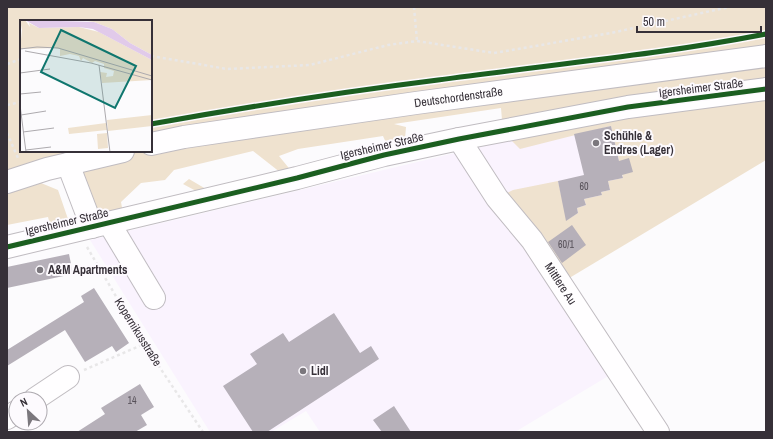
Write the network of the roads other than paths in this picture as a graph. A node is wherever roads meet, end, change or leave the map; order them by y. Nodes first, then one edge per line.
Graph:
1 (766, 56) edge
2 (766, 89) edge
3 (459, 139) junction
4 (152, 144) edge
5 (119, 152) edge
6 (68, 164) junction
7 (7, 182) edge
8 (93, 227) junction
9 (7, 247) edge
10 (154, 298) dead end
11 (68, 377) road end
12 (47, 391) edge
13 (658, 432) edge

1 - 4 street, Deutschordenstraße
2 - 3 street, Igersheimer Straße
3 - 8 street, Igersheimer Straße
3 - 13 street, Mittlere Au
5 - 6 street
6 - 7 street
6 - 8 street
8 - 9 street, Igersheimer Straße
8 - 10 street
11 - 12 street

